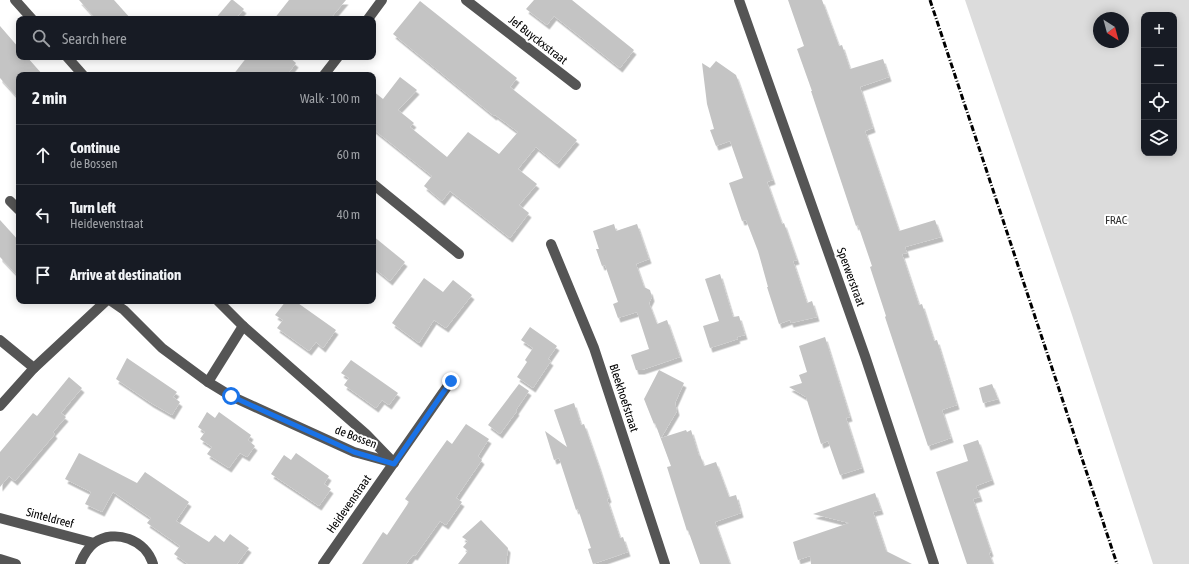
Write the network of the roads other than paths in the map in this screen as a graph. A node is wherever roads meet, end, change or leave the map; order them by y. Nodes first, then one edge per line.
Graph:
1 (15, 0) edge
2 (382, 0) edge
3 (466, 0) edge
4 (739, 0) edge
5 (29, 16) edge
6 (370, 16) edge
7 (70, 60) edge
8 (336, 60) edge
9 (80, 72) edge
10 (326, 72) edge
11 (576, 85) dead end
12 (376, 186) edge
13 (10, 201) dead end
14 (16, 207) edge
15 (551, 244) dead end
16 (459, 254) dead end
17 (103, 304) edge
18 (115, 304) edge
19 (221, 304) edge
20 (243, 326) junction
21 (0, 340) edge
22 (34, 368) junction
23 (451, 381) dead end
24 (208, 382) junction
25 (0, 406) edge
26 (394, 464) junction
27 (0, 518) edge
28 (94, 543) junction
29 (0, 559) edge
30 (16, 564) edge
31 (80, 564) edge
32 (153, 564) edge
33 (324, 564) edge
34 (665, 564) edge
35 (934, 564) edge

1 - 5 street
2 - 6 street
3 - 11 street, Jef Buyckxstraat
4 - 35 street, Sperwerstraat
7 - 9 street
8 - 10 street
12 - 16 street
13 - 14 street
15 - 34 street, Bleekhoefstraat
17 - 22 street
18 - 24 street, de Bossen
19 - 20 street, de Bossen
20 - 24 street
20 - 26 street, de Bossen
21 - 22 street
22 - 25 street
23 - 26 street, Heidevenstraat
24 - 26 street, de Bossen
26 - 33 street, Heidevenstraat
27 - 28 street, Sinteldreef
28 - 31 street
28 - 32 street
29 - 30 street

